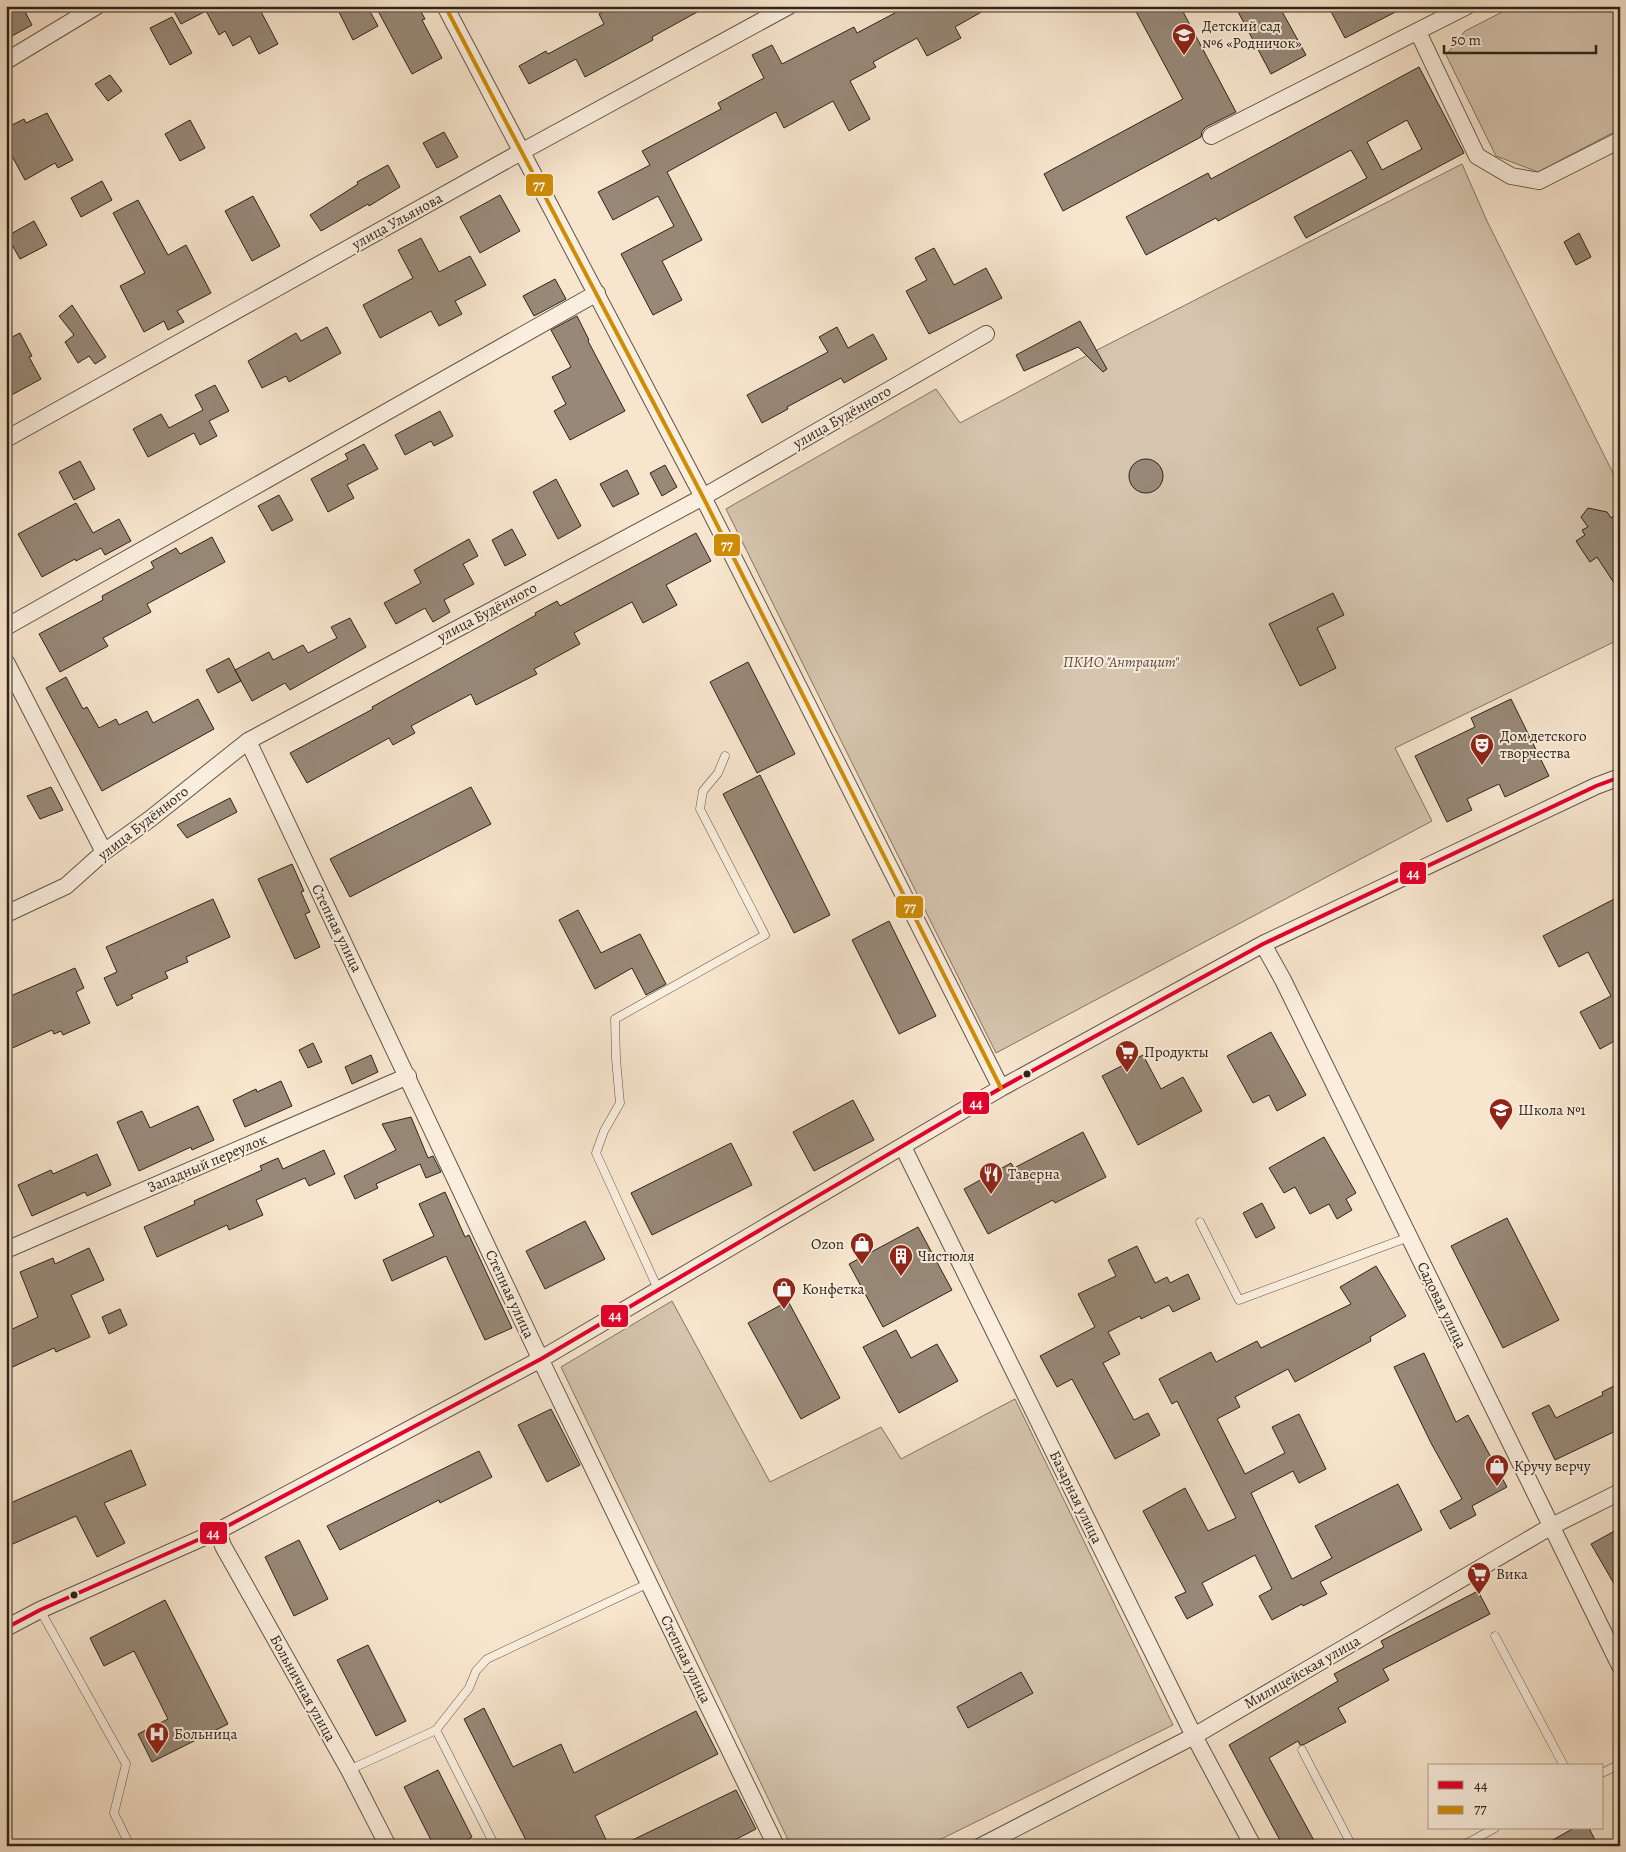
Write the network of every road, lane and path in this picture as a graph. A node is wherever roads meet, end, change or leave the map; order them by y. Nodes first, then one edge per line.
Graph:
1 (97, 6) edge
2 (444, 6) edge
3 (789, 6) edge
4 (1467, 6) edge
5 (1418, 32) junction
6 (6, 61) edge
7 (1211, 136) dead end
8 (1620, 140) edge
9 (520, 152) junction
10 (597, 293) junction
11 (986, 334) dead end
12 (6, 439) edge
13 (703, 497) junction
14 (6, 627) edge
15 (6, 662) edge
16 (248, 741) junction
17 (725, 756) dead end
18 (1620, 777) edge
19 (104, 852) junction
20 (6, 914) edge
21 (1263, 944) junction
22 (408, 1076) junction
23 (1001, 1088) junction
24 (903, 1147) junction
25 (1200, 1222) dead end
26 (1409, 1237) junction
27 (6, 1250) edge
28 (658, 1289) junction
29 (541, 1359) junction
30 (1620, 1492) edge
31 (1550, 1527) junction
32 (218, 1531) junction
33 (649, 1583) junction
34 (40, 1610) junction
35 (6, 1628) edge
36 (1495, 1636) dead end
37 (1620, 1666) edge
38 (436, 1730) junction
39 (1194, 1736) junction
40 (1302, 1750) dead end
41 (1563, 1764) edge
42 (1620, 1764) edge
43 (349, 1770) junction
44 (1604, 1772) edge
45 (1491, 1830) edge
46 (130, 1846) edge
47 (388, 1846) edge
48 (495, 1846) edge
49 (776, 1846) edge
50 (981, 1846) edge
51 (1253, 1846) edge
52 (1352, 1846) edge
53 (1462, 1846) edge

1 - 6 street
2 - 9 street
3 - 9 street, улица Ульянова
4 - 5 street
5 - 7 street
5 - 8 street
9 - 10 street
9 - 12 street, улица Ульянова
10 - 13 street
10 - 14 street
11 - 13 street, улица Будённого
13 - 16 street, улица Будённого
13 - 23 street
15 - 19 street
16 - 19 street, улица Будённого
16 - 22 street, Степная улица
17 - 28 lane
18 - 21 street
19 - 20 street, улица Будённого
21 - 23 street
21 - 26 street, Садовая улица
22 - 27 street, Западный переулок
22 - 29 street, Степная улица
23 - 24 street
24 - 28 street
24 - 39 street, Базарная улица
25 - 26 lane
26 - 31 street, Садовая улица
28 - 29 street
29 - 32 street
29 - 33 street, Степная улица
30 - 31 street, Милицейская улица
31 - 37 street, Садовая улица
31 - 39 street, Милицейская улица
32 - 34 street
32 - 43 street, Больничная улица
33 - 38 lane
33 - 49 street, Степная улица
34 - 35 street
34 - 46 lane
36 - 41 lane
38 - 43 lane
38 - 48 lane
39 - 50 street, Милицейская улица
39 - 51 street, Базарная улица
40 - 52 lane
42 - 44 lane
43 - 47 street, Больничная улица
45 - 53 lane

